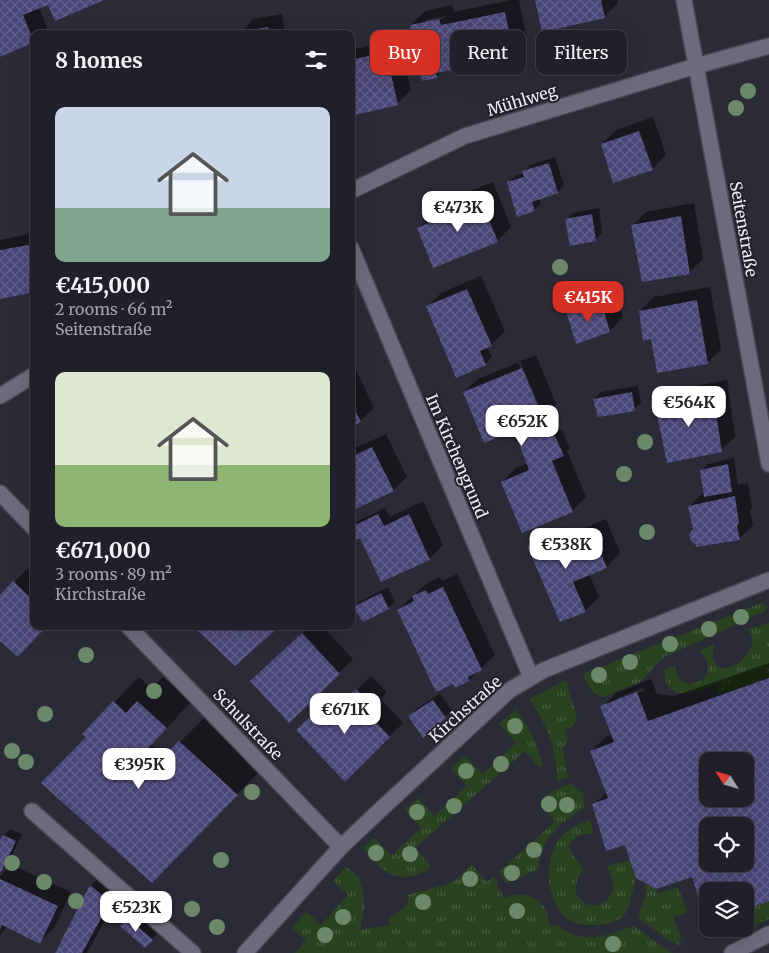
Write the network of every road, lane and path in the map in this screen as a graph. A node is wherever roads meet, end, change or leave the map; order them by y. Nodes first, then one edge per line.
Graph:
1 (684, 0) edge
2 (769, 46) edge
3 (696, 66) junction
4 (355, 189) edge
5 (355, 258) edge
6 (30, 377) edge
7 (0, 396) edge
8 (769, 464) edge
9 (0, 493) edge
10 (30, 524) edge
11 (769, 580) edge
12 (132, 630) edge
13 (531, 677) junction
14 (32, 811) dead end
15 (341, 847) junction
16 (769, 934) edge
17 (193, 953) edge
18 (245, 953) edge
19 (732, 953) edge

1 - 3 street, Seitenstraße
2 - 3 street, Mühlweg
3 - 4 street, Mühlweg
3 - 8 street, Seitenstraße
5 - 13 street, Im Kirchengrund
6 - 7 street
9 - 10 street
11 - 13 street, Kirchstraße
12 - 15 street, Schulstraße
13 - 15 street, Kirchstraße
14 - 17 street
15 - 18 street, Kirchstraße
16 - 19 street

